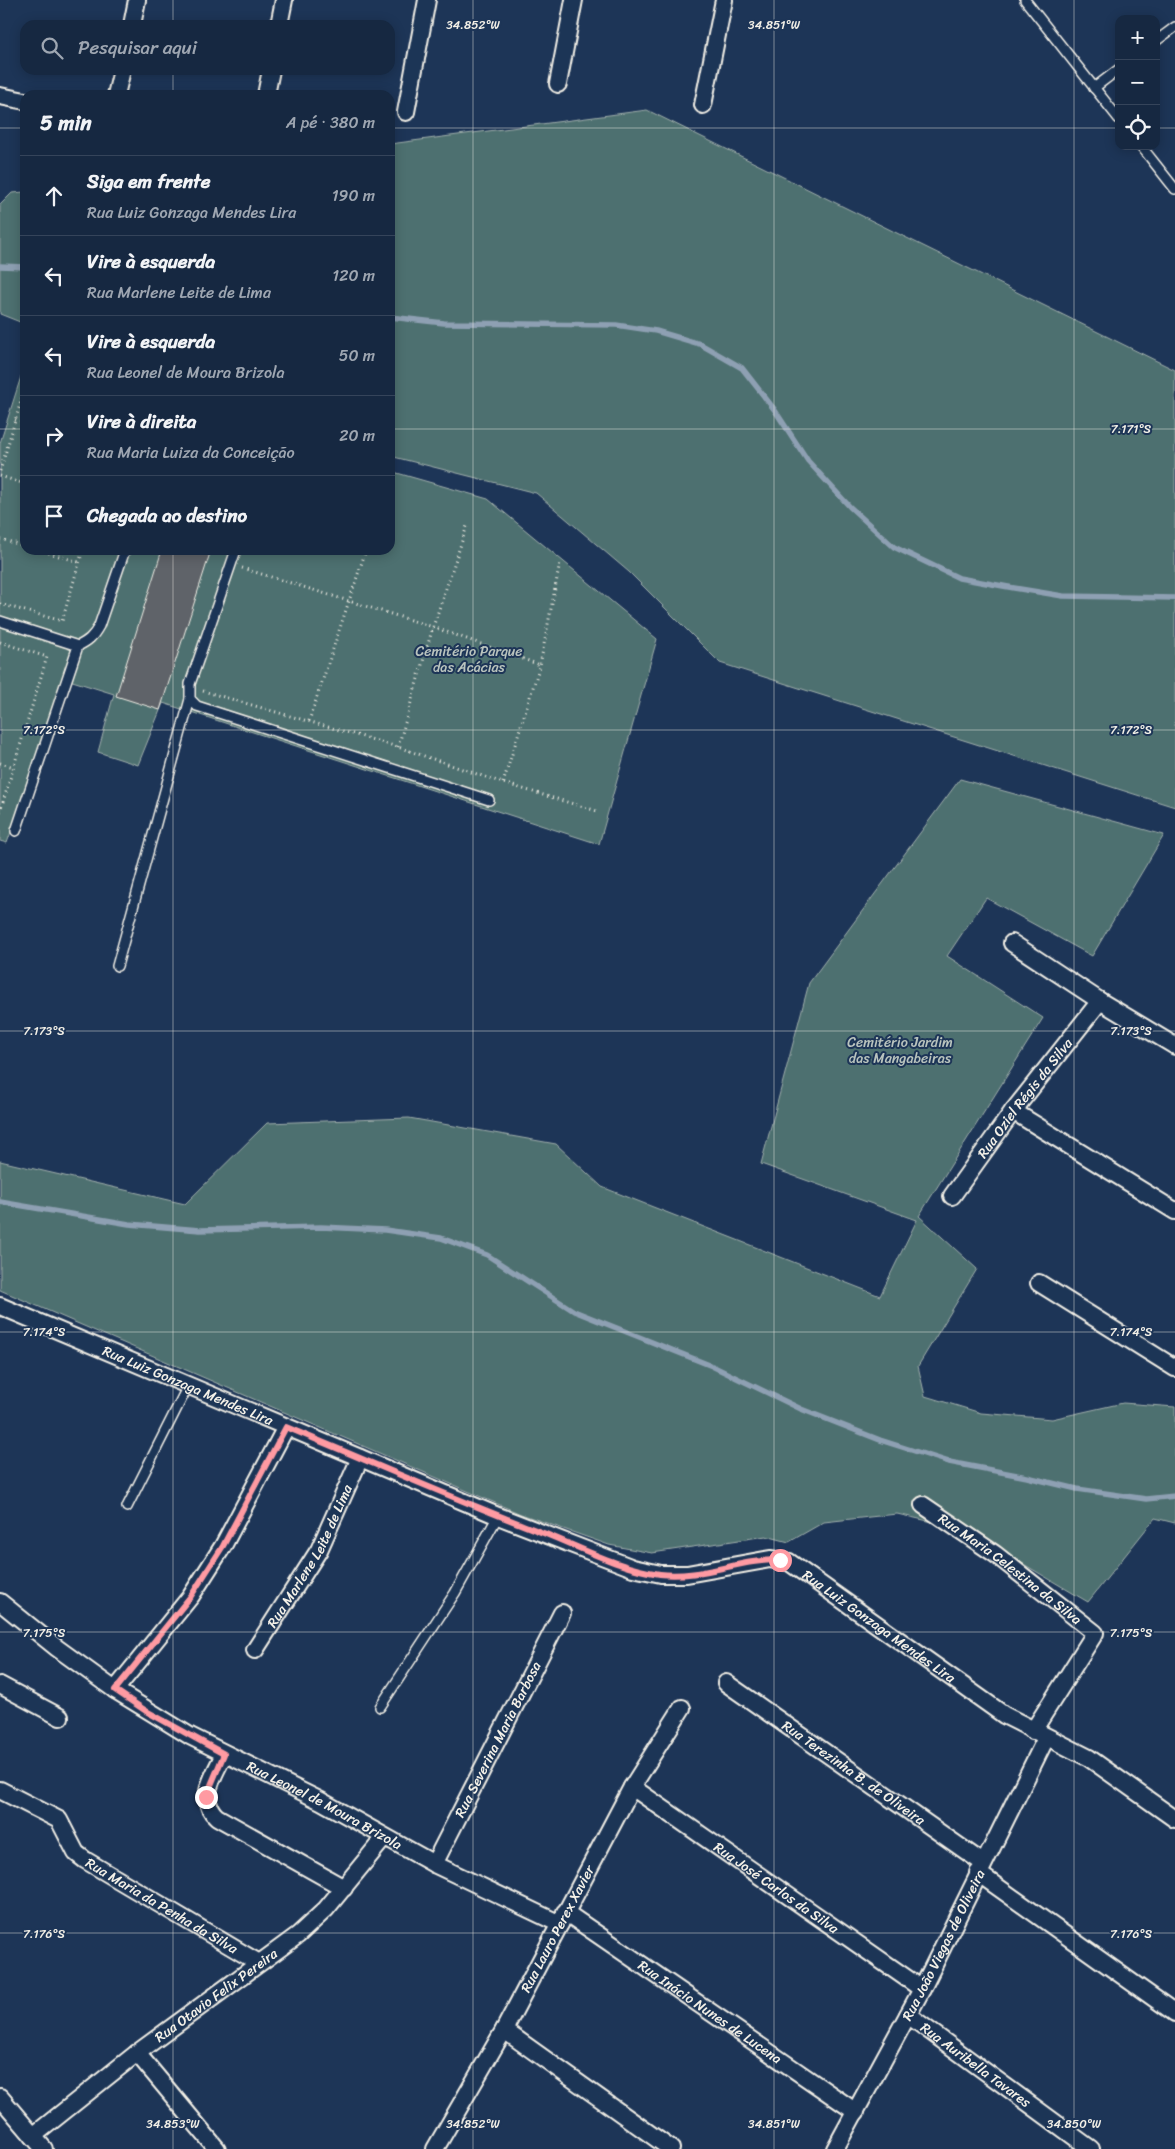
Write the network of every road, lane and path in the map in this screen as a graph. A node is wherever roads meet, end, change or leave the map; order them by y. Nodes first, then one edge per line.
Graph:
1 (137, 0) edge
2 (284, 0) edge
3 (428, 0) edge
4 (574, 0) edge
5 (724, 0) edge
6 (1025, 0) edge
7 (133, 20) edge
8 (280, 20) edge
9 (1175, 26) edge
10 (1160, 38) edge
11 (1115, 72) edge
12 (121, 75) edge
13 (270, 75) edge
14 (558, 84) dead end
15 (1094, 88) junction
16 (117, 90) edge
17 (267, 90) edge
18 (0, 96) edge
19 (20, 100) edge
20 (703, 105) dead end
21 (406, 112) dead end
22 (1115, 114) edge
23 (1144, 150) edge
24 (1175, 189) edge
25 (20, 404) edge
26 (15, 420) junction
27 (20, 422) edge
28 (0, 470) edge
29 (0, 476) edge
30 (20, 482) edge
31 (468, 523) dead end
32 (0, 539) edge
33 (20, 545) edge
34 (56, 555) edge
35 (81, 555) edge
36 (123, 555) edge
37 (234, 555) edge
38 (364, 555) edge
39 (244, 559) dead end
40 (79, 562) junction
41 (560, 563) dead end
42 (349, 600) junction
43 (0, 604) edge
44 (0, 621) edge
45 (433, 627) junction
46 (0, 642) edge
47 (78, 646) junction
48 (540, 665) junction
49 (200, 690) dead end
50 (190, 698) junction
51 (309, 721) junction
52 (398, 747) junction
53 (0, 763) edge
54 (14, 767) junction
55 (503, 783) junction
56 (489, 800) dead end
57 (597, 811) dead end
58 (0, 812) edge
59 (16, 832) dead end
60 (1012, 942) dead end
61 (117, 966) dead end
62 (1100, 1001) junction
63 (1175, 1046) edge
64 (1013, 1111) junction
65 (952, 1196) dead end
66 (1175, 1211) edge
67 (1039, 1282) dead end
68 (0, 1306) edge
69 (1175, 1368) edge
70 (189, 1384) junction
71 (286, 1427) junction
72 (360, 1458) junction
73 (924, 1505) dead end
74 (127, 1507) dead end
75 (498, 1516) junction
76 (0, 1602) edge
77 (562, 1613) dead end
78 (1095, 1633) joint
79 (254, 1650) dead end
80 (726, 1683) dead end
81 (0, 1685) edge
82 (115, 1690) junction
83 (380, 1707) dead end
84 (682, 1708) dead end
85 (60, 1717) dead end
86 (1040, 1735) junction
87 (224, 1754) junction
88 (632, 1787) junction
89 (0, 1790) edge
90 (1175, 1819) edge
91 (384, 1838) junction
92 (434, 1864) junction
93 (981, 1868) junction
94 (344, 1888) junction
95 (562, 1918) junction
96 (259, 1963) junction
97 (922, 1989) junction
98 (1175, 2013) edge
99 (908, 2015) junction
100 (504, 2030) junction
101 (137, 2053) junction
102 (0, 2097) edge
103 (856, 2112) junction
104 (38, 2145) edge
105 (217, 2149) edge
106 (435, 2149) edge
107 (671, 2149) edge
108 (835, 2149) edge
109 (1091, 2149) edge

1 - 7 street
2 - 8 street
3 - 21 street
4 - 14 street
5 - 20 street
6 - 15 lane
9 - 10 lane
11 - 15 lane
12 - 16 street
13 - 17 street
15 - 22 lane
18 - 19 street
23 - 24 lane
25 - 26 path
26 - 27 path
26 - 28 path
29 - 30 path
31 - 45 path
32 - 33 path
34 - 40 path
35 - 40 path
36 - 47 lane
37 - 50 lane
38 - 42 path
39 - 42 path
40 - 43 path
41 - 48 path
42 - 45 path
42 - 51 path
44 - 47 lane
45 - 48 path
45 - 52 path
46 - 54 path
47 - 59 lane
48 - 55 path
49 - 51 path
50 - 56 lane
50 - 61 lane
51 - 52 path
52 - 55 path
53 - 54 path
54 - 58 path
55 - 57 path
60 - 62 street
62 - 63 street
62 - 64 street, Rua Oziel Régis da Silva
64 - 65 street, Rua Oziel Régis da Silva
64 - 66 street
67 - 69 street
68 - 70 street, Rua Luiz Gonzaga Mendes Lira
70 - 71 street, Rua Luiz Gonzaga Mendes Lira
70 - 74 lane
71 - 72 street, Rua Luiz Gonzaga Mendes Lira
71 - 82 street
72 - 75 street, Rua Luiz Gonzaga Mendes Lira
72 - 79 street, Rua Marlene Leite de Lima
73 - 78 street, Rua Maria Celestina da Silva
75 - 83 lane
75 - 86 street, Rua Luiz Gonzaga Mendes Lira
76 - 82 street, Rua Leonel de Moura Brizola
77 - 92 street, Rua Severina Maria Barbosa
78 - 86 street, Rua João Viegas de Oliveira
80 - 93 street, Rua Terezinha B. de Oliveira
81 - 85 street
82 - 87 street, Rua Leonel de Moura Brizola
84 - 88 street, Rua Lauro Perex Xavier
86 - 90 street, Rua Luiz Gonzaga Mendes Lira
86 - 93 street, Rua João Viegas de Oliveira
87 - 91 street, Rua Leonel de Moura Brizola
87 - 94 street
88 - 95 street, Rua Lauro Perex Xavier
88 - 97 street, Rua José Carlos da Silva
89 - 96 street, Rua Maria da Penha da Silva
91 - 92 street, Rua Leonel de Moura Brizola
91 - 94 street, Rua Otavio Felix Pereira
92 - 95 street, Rua Leonel de Moura Brizola
93 - 97 street, Rua João Viegas de Oliveira
93 - 98 street, Rua Terezinha B. de Oliveira
94 - 96 street, Rua Otavio Felix Pereira
95 - 100 street, Rua Lauro Perex Xavier
95 - 103 street, Rua Inácio Nunes de Lucena
96 - 101 street, Rua Otavio Felix Pereira
97 - 99 street, Rua João Viegas de Oliveira
99 - 103 street, Rua João Viegas de Oliveira
99 - 109 street, Rua Auribella Tavares
100 - 106 street, Rua Lauro Perex Xavier
100 - 107 street
101 - 104 street, Rua Otavio Felix Pereira
101 - 105 street
102 - 104 street
103 - 108 street, Rua João Viegas de Oliveira

